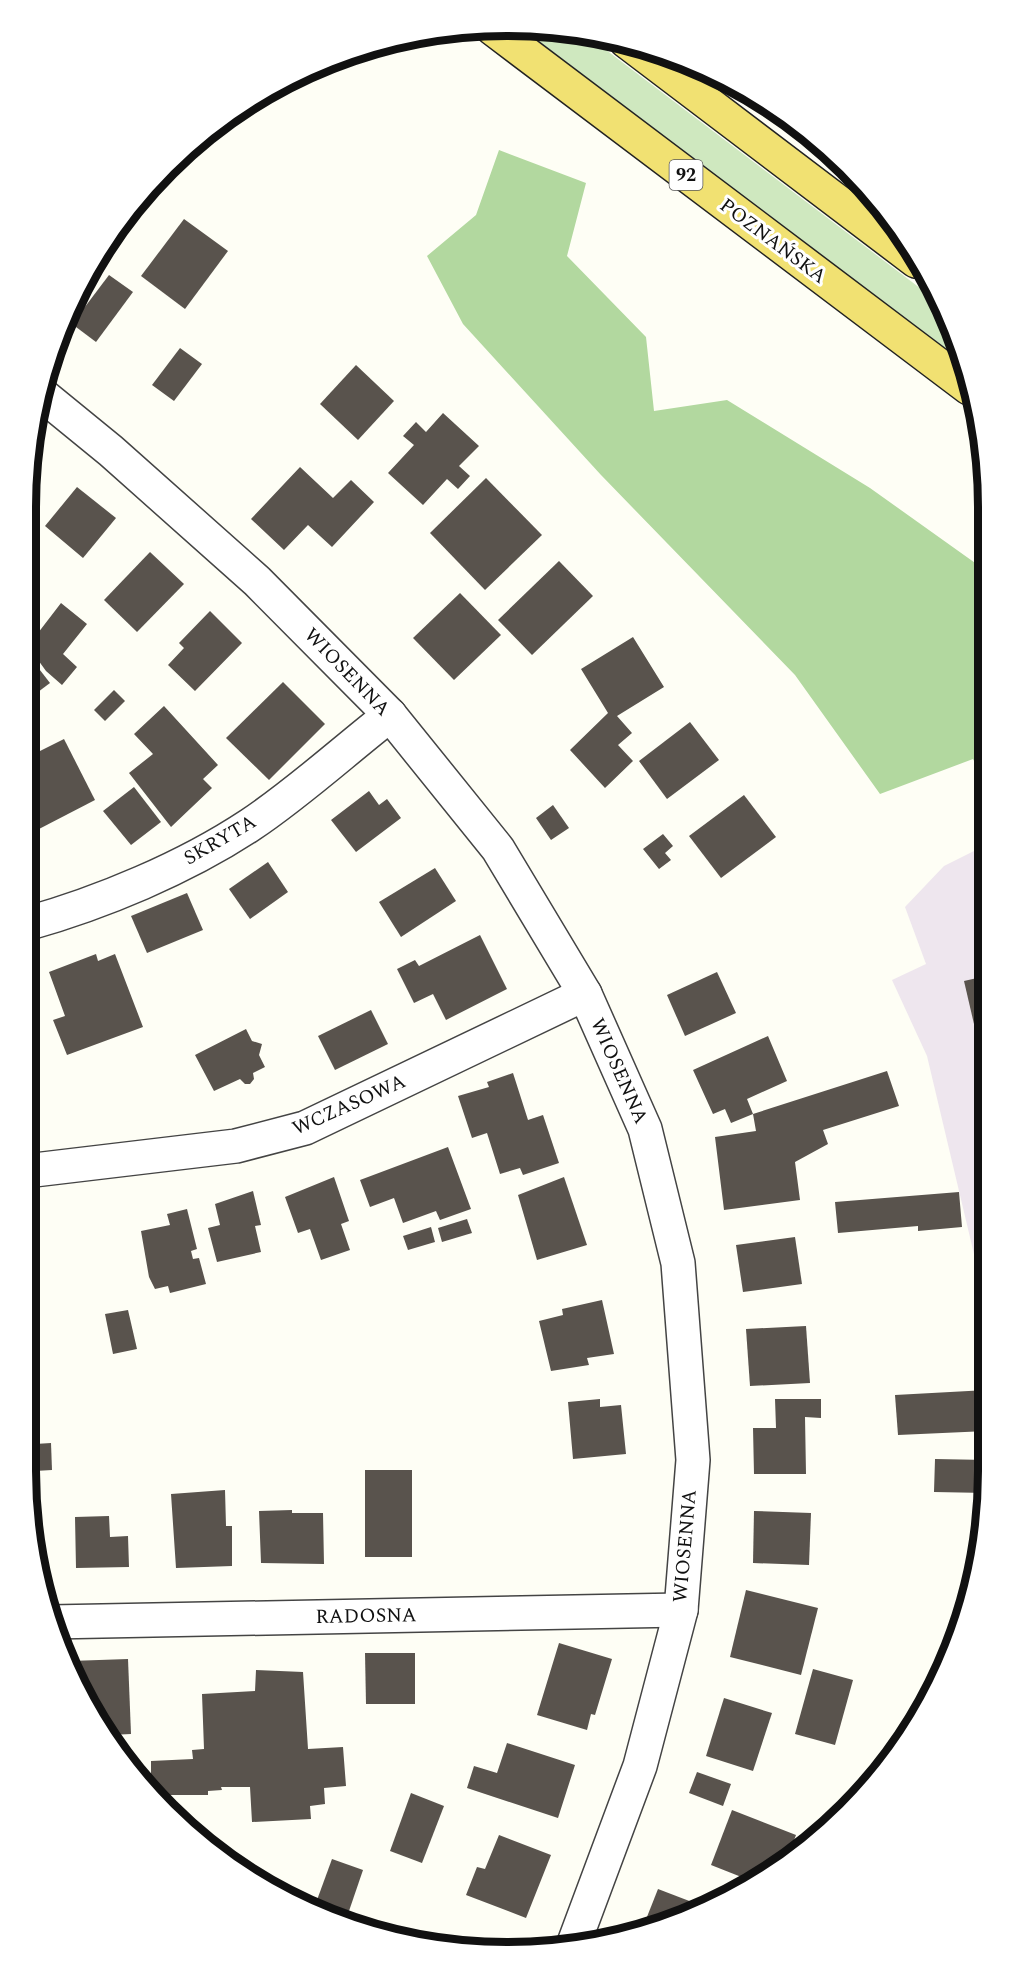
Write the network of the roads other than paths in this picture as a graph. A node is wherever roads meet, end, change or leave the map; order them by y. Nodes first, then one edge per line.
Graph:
1 (503, 36) edge
2 (648, 58) edge
3 (902, 251) edge
4 (961, 382) edge
5 (49, 400) edge
6 (390, 716) junction
7 (36, 921) edge
8 (585, 994) junction
9 (36, 1171) edge
10 (681, 1610) junction
11 (61, 1622) edge
12 (575, 1937) edge

1 - 4 main road, POZNAŃSKA / 92
2 - 3 main road
5 - 6 street, WIOSENNA
6 - 7 street, SKRYTA
6 - 8 street, WIOSENNA
8 - 9 street, WCZASOWA
8 - 10 street, WIOSENNA
10 - 11 street, RADOSNA
10 - 12 street, WIOSENNA

